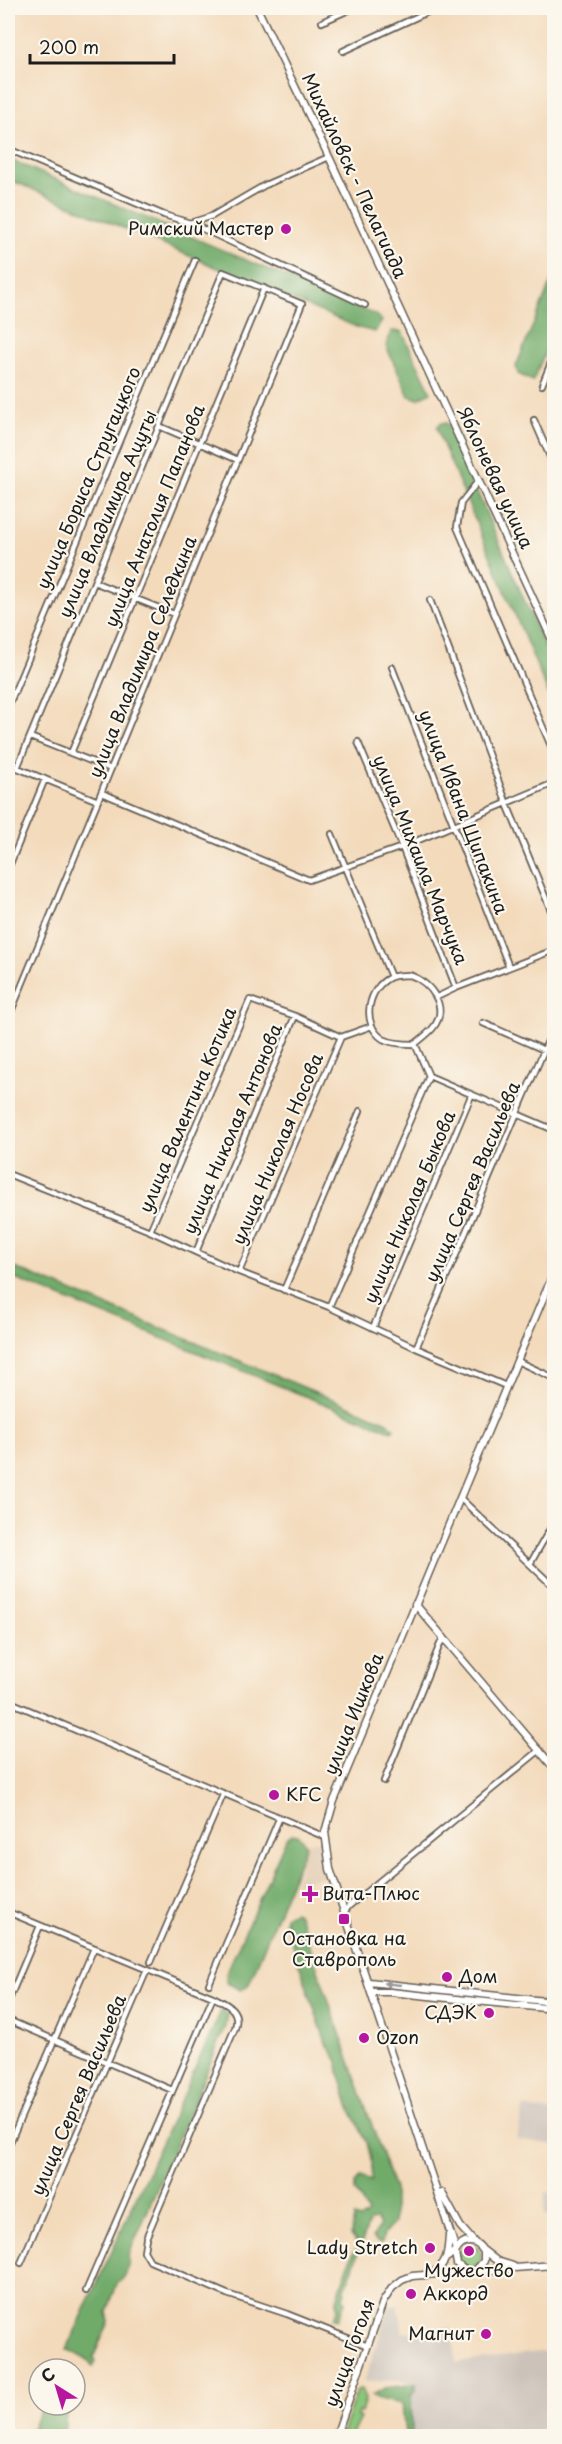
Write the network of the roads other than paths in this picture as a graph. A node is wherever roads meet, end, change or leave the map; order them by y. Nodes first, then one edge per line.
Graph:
1 (257, 8) edge
2 (353, 8) edge
3 (436, 8) edge
4 (322, 22) dead end
5 (344, 51) dead end
6 (8, 149) edge
7 (329, 157) junction
8 (190, 223) junction
9 (195, 260) dead end
10 (264, 288) junction
11 (365, 305) dead end
12 (555, 355) edge
13 (422, 358) joint
14 (542, 385) dead end
15 (534, 420) dead end
16 (159, 426) junction
17 (200, 444) junction
18 (238, 460) junction
19 (555, 466) edge
20 (479, 480) junction
21 (94, 582) junction
22 (135, 599) junction
23 (430, 600) dead end
24 (174, 614) junction
25 (555, 644) edge
26 (392, 667) dead end
27 (8, 707) edge
28 (30, 737) junction
29 (358, 742) dead end
30 (71, 753) junction
31 (555, 753) edge
32 (8, 764) edge
33 (17, 768) junction
34 (111, 769) junction
35 (45, 779) junction
36 (555, 783) edge
37 (102, 793) junction
38 (98, 801) junction
39 (507, 804) junction
40 (454, 825) junction
41 (332, 834) dead end
42 (402, 847) junction
43 (347, 868) junction
44 (8, 869) edge
45 (555, 918) edge
46 (555, 950) edge
47 (509, 967) junction
48 (391, 977) junction
49 (456, 988) junction
50 (437, 998) junction
51 (295, 1016) junction
52 (8, 1019) edge
53 (483, 1023) dead end
54 (372, 1026) junction
55 (555, 1027) edge
56 (341, 1037) junction
57 (415, 1044) junction
58 (543, 1050) junction
59 (429, 1076) junction
60 (471, 1096) junction
61 (360, 1111) dead end
62 (517, 1115) junction
63 (555, 1130) edge
64 (8, 1173) edge
65 (150, 1231) junction
66 (196, 1252) junction
67 (239, 1272) junction
68 (555, 1272) edge
69 (284, 1290) junction
70 (329, 1307) junction
71 (373, 1328) junction
72 (416, 1348) junction
73 (517, 1360) junction
74 (555, 1378) edge
75 (506, 1386) junction
76 (460, 1498) junction
77 (555, 1522) edge
78 (530, 1564) junction
79 (555, 1587) edge
80 (415, 1604) junction
81 (443, 1637) junction
82 (8, 1701) edge
83 (540, 1750) junction
84 (555, 1768) edge
85 (384, 1781) dead end
86 (223, 1795) junction
87 (279, 1819) junction
88 (325, 1837) junction
89 (345, 1911) junction
90 (8, 1912) edge
91 (40, 1926) junction
92 (94, 1948) junction
93 (151, 1962) dead end
94 (147, 1970) junction
95 (369, 1982) junction
96 (209, 1983) dead end
97 (372, 1992) junction
98 (213, 1997) junction
99 (8, 2002) edge
100 (555, 2002) edge
101 (555, 2009) edge
102 (8, 2020) edge
103 (54, 2039) junction
104 (107, 2063) junction
105 (172, 2090) junction
106 (8, 2147) edge
107 (434, 2178) junction
108 (449, 2231) junction
109 (474, 2242) junction
110 (456, 2250) junction
111 (483, 2250) junction
112 (448, 2257) junction
113 (21, 2263) dead end
114 (555, 2265) edge
115 (519, 2268) junction
116 (471, 2272) junction
117 (431, 2274) junction
118 (86, 2291) dead end
119 (368, 2346) junction
120 (336, 2436) edge

1 - 7 street, Михайловск - Пелагиада
2 - 4 street
3 - 5 street
6 - 8 street
7 - 8 street
7 - 13 street, Михайловск - Пелагиада
8 - 11 street
9 - 27 street, улица Бориса Стругацкого
10 - 16 street, улица Владимира Ацуты
10 - 17 street, улица Анатолия Папанова
10 - 18 street, улица Владимира Селедкина
12 - 14 street
13 - 20 street, Яблоневая улица
15 - 19 street
16 - 17 street
16 - 21 street, улица Владимира Ацуты
17 - 18 street
17 - 22 street, улица Анатолия Папанова
18 - 24 street, улица Владимира Селедкина
20 - 25 street, Яблоневая улица
20 - 31 street
21 - 22 street
21 - 28 street, улица Владимира Ацуты
22 - 24 street
22 - 30 street, улица Анатолия Папанова
23 - 39 street
24 - 34 street, улица Владимира Селедкина
26 - 40 street, улица Ивана Щипакина
28 - 30 street
28 - 33 street, улица Владимира Ацуты
29 - 42 street, улица Михаила Марчука
30 - 34 street
32 - 33 street
33 - 35 street
34 - 37 street, улица Владимира Селедкина
35 - 38 street
35 - 44 street
36 - 39 street
37 - 38 street, улица Владимира Селедкина
37 - 43 street
38 - 52 street, улица Владимира Селедкина
39 - 40 street
39 - 45 street
40 - 42 street
40 - 47 street, улица Ивана Щипакина
41 - 43 street
42 - 43 street
42 - 49 street, улица Михаила Марчука
43 - 48 street
46 - 47 street
47 - 49 street
48 - 50 street
48 - 54 street
49 - 50 street
50 - 57 street
51 - 56 street
51 - 65 street, улица Валентина Котика
51 - 66 street, улица Николая Антонова
53 - 58 street
54 - 56 street
54 - 57 street
55 - 58 street, улица Сергея Васильева
56 - 67 street, улица Николая Носова
57 - 59 street
58 - 62 street, улица Сергея Васильева
59 - 60 street
59 - 70 street
60 - 62 street
60 - 71 street, улица Николая Быкова
61 - 69 street
62 - 63 street
62 - 72 street, улица Сергея Васильева
64 - 65 street
65 - 66 street
66 - 67 street
67 - 69 street
68 - 73 street, улица Ишкова
69 - 70 street
70 - 71 street
71 - 72 street
72 - 75 street
73 - 74 street
73 - 75 street, улица Ишкова
75 - 76 street, улица Ишкова
76 - 78 street
76 - 80 street, улица Ишкова
77 - 78 street
78 - 79 street
80 - 81 street
80 - 88 street, улица Ишкова
81 - 83 street
81 - 85 street
82 - 86 street
83 - 84 street
83 - 89 street
86 - 87 street
86 - 93 street
87 - 88 street
87 - 96 street
88 - 89 street, улица Ишкова
89 - 95 street, улица Ишкова
90 - 91 street
91 - 92 street
91 - 99 street
92 - 94 street
92 - 103 street
94 - 98 street
94 - 104 street, улица Сергея Васильева
95 - 97 street, улица Ишкова
100 -> 95 street
97 - 101 street
97 - 107 street, улица Ишкова
98 - 105 street
98 - 119 street
102 - 103 street
103 - 104 street
103 - 106 street
104 - 105 street
104 - 113 street, улица Сергея Васильева
105 - 118 street
107 - 108 street, улица Ишкова
107 - 109 street, улица Ишкова
108 - 110 street, улица Ишкова
108 - 112 street
109 - 110 street
109 - 111 street
110 - 112 street
110 - 116 street
111 - 115 street
111 - 116 street
112 - 117 street
114 - 115 street, улица Гоголя
115 - 116 street, улица Гоголя
116 - 117 street, улица Гоголя
117 - 119 street, улица Гоголя
119 - 120 street, улица Гоголя

